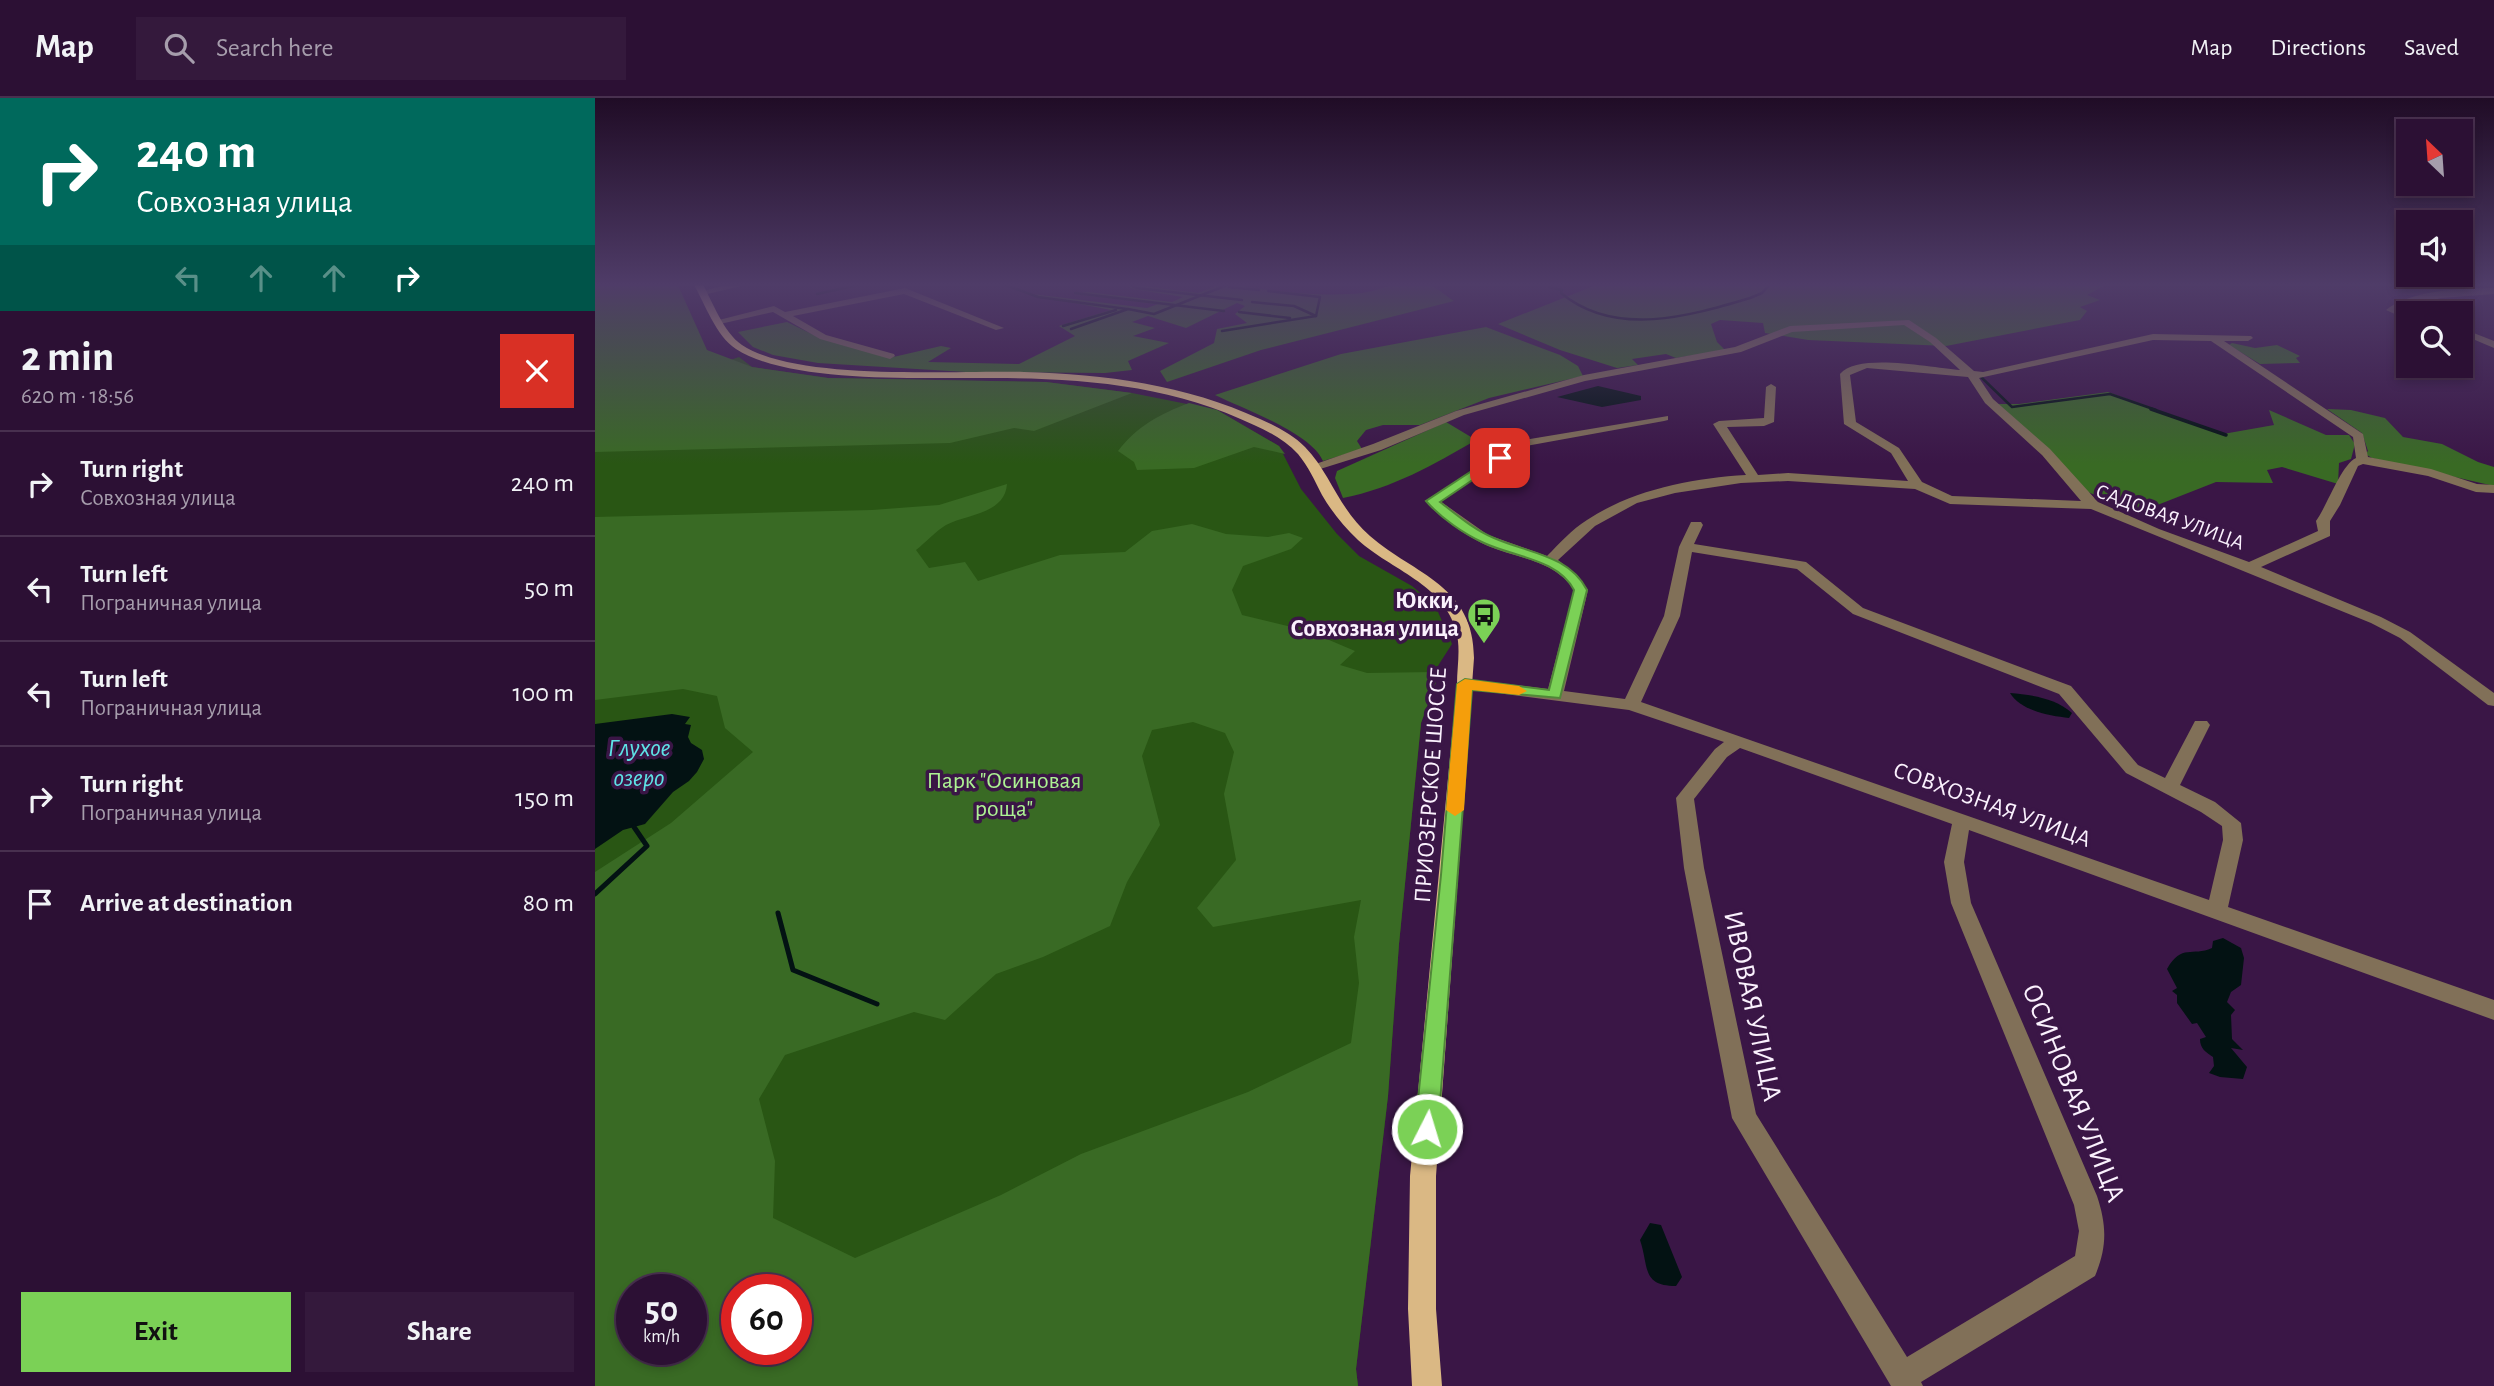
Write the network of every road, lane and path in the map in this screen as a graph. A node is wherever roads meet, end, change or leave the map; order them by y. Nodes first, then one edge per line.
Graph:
1 (735, 343) edge
2 (845, 343) edge
3 (1756, 343) edge
4 (1936, 343) edge
5 (2126, 343) edge
6 (2221, 343) edge
7 (890, 356) dead end
8 (1972, 375) junction
9 (1771, 387) dead end
10 (1664, 418) dead end
11 (2362, 460) junction
12 (1313, 467) junction
13 (1754, 478) junction
14 (1917, 485) junction
15 (2494, 489) edge
16 (2093, 505) junction
17 (1696, 525) dead end
18 (1686, 547) junction
19 (1549, 561) junction
20 (2249, 566) junction
21 (1465, 684) junction
22 (1555, 695) junction
23 (2494, 701) edge
24 (1631, 705) junction
25 (2201, 725) dead end
26 (1738, 741) junction
27 (2169, 788) junction
28 (1962, 821) junction
29 (2217, 911) junction
30 (2494, 1010) edge
31 (1905, 1381) edge
32 (1427, 1386) edge

1 - 12 main road, ПРИОЗЕРСКОЕ ШОССЕ
2 - 7 street
3 - 12 street
4 - 8 street
5 - 8 street
6 - 11 street
8 - 14 street
8 - 16 street
9 - 13 street
10 - 19 street
11 - 15 street
11 - 20 street, САДОВАЯ УЛИЦА
12 - 21 main road, ПРИОЗЕРСКОЕ ШОССЕ
13 - 14 street, САДОВАЯ УЛИЦА
13 - 19 street, САДОВАЯ УЛИЦА
14 - 16 street, САДОВАЯ УЛИЦА
16 - 20 street, САДОВАЯ УЛИЦА
17 - 18 street
18 - 24 street
18 - 27 street
19 - 22 street
20 - 23 street
21 - 22 street, СОВХОЗНАЯ УЛИЦА
21 - 32 main road, ПРИОЗЕРСКОЕ ШОССЕ
22 - 24 street, СОВХОЗНАЯ УЛИЦА
24 - 26 street, СОВХОЗНАЯ УЛИЦА
25 - 27 street
26 - 28 street, СОВХОЗНАЯ УЛИЦА
26 - 31 street, ИВОВАЯ УЛИЦА
27 - 29 street
28 - 29 street, СОВХОЗНАЯ УЛИЦА
28 - 31 street, ОСИНОВАЯ УЛИЦА
29 - 30 street, СОВХОЗНАЯ УЛИЦА

